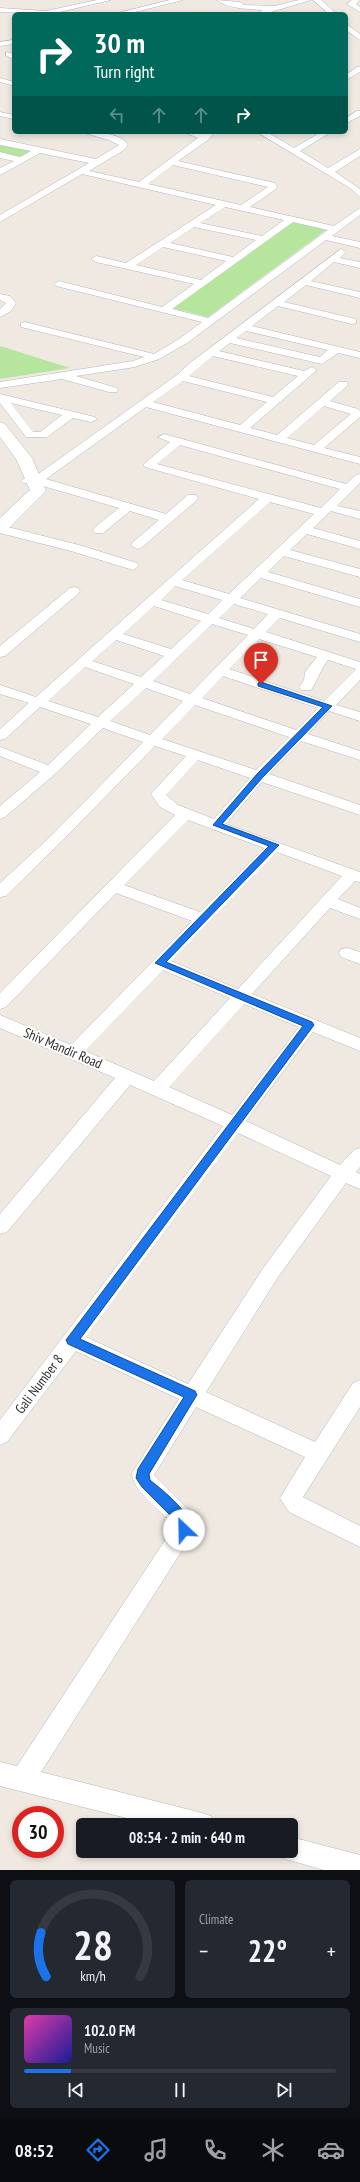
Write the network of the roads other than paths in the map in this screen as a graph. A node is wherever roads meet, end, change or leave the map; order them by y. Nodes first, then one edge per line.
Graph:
1 (179, 0) edge
2 (221, 0) edge
3 (268, 0) edge
4 (307, 0) edge
5 (317, 0) edge
6 (353, 1) edge
7 (113, 2) edge
8 (276, 8) junction
9 (0, 10) edge
10 (134, 10) junction
11 (360, 10) edge
12 (31, 12) edge
13 (52, 12) edge
14 (126, 12) edge
15 (264, 12) edge
16 (331, 12) edge
17 (348, 28) edge
18 (348, 35) edge
19 (359, 36) edge
20 (12, 41) edge
21 (0, 44) edge
22 (360, 70) edge
23 (348, 77) edge
24 (0, 80) edge
25 (12, 83) edge
26 (360, 113) edge
27 (0, 114) edge
28 (12, 117) edge
29 (348, 120) edge
30 (94, 134) edge
31 (264, 134) edge
32 (324, 134) edge
33 (208, 135) edge
34 (0, 142) edge
35 (39, 150) junction
36 (294, 151) junction
37 (360, 152) edge
38 (0, 155) edge
39 (22, 160) junction
40 (96, 162) junction
41 (172, 162) junction
42 (79, 171) junction
43 (0, 172) edge
44 (328, 172) junction
45 (357, 183) edge
46 (141, 185) junction
47 (360, 194) edge
48 (223, 204) junction
49 (242, 208) junction
50 (360, 211) edge
51 (0, 219) edge
52 (292, 219) junction
53 (192, 224) junction
54 (335, 229) junction
55 (323, 237) junction
56 (264, 239) junction
57 (161, 244) junction
58 (360, 245) edge
59 (341, 252) dead end
60 (96, 259) dead end
61 (332, 259) junction
62 (234, 260) junction
63 (360, 265) edge
64 (128, 266) junction
65 (304, 282) junction
66 (203, 283) junction
67 (59, 284) dead end
68 (360, 295) edge
69 (0, 297) edge
70 (276, 303) junction
71 (164, 310) junction
72 (0, 314) edge
73 (209, 321) junction
74 (352, 321) dead end
75 (25, 326) dead end
76 (244, 327) junction
77 (228, 339) junction
78 (336, 349) junction
79 (211, 352) junction
80 (360, 355) edge
81 (155, 357) junction
82 (61, 375) junction
83 (181, 377) junction
84 (343, 384) dead end
85 (0, 385) edge
86 (113, 390) dead end
87 (0, 397) edge
88 (276, 401) junction
89 (322, 402) junction
90 (145, 403) junction
91 (71, 414) junction
92 (91, 419) dead end
93 (0, 427) edge
94 (242, 429) junction
95 (164, 437) dead end
96 (279, 439) junction
97 (178, 441) junction
98 (0, 446) edge
99 (316, 449) junction
100 (359, 459) edge
101 (360, 477) edge
102 (33, 481) junction
103 (348, 488) junction
104 (268, 497) junction
105 (192, 498) dead end
106 (128, 507) junction
107 (325, 509) junction
108 (0, 514) edge
109 (360, 516) edge
110 (168, 519) junction
111 (0, 528) edge
112 (304, 529) junction
113 (99, 530) dead end
114 (137, 545) dead end
115 (360, 545) edge
116 (282, 551) junction
117 (133, 566) dead end
118 (259, 572) junction
119 (360, 573) edge
120 (175, 582) junction
121 (74, 591) dead end
122 (230, 599) junction
123 (152, 601) junction
124 (360, 603) edge
125 (278, 613) junction
126 (209, 619) junction
127 (257, 634) junction
128 (114, 635) junction
129 (360, 638) edge
130 (0, 653) edge
131 (172, 654) junction
132 (325, 655) junction
133 (84, 662) junction
134 (360, 666) edge
135 (221, 671) junction
136 (360, 672) edge
137 (143, 681) junction
138 (306, 687) dead end
139 (0, 689) edge
140 (194, 698) junction
141 (38, 702) junction
142 (328, 706) junction
143 (360, 717) edge
144 (100, 723) junction
145 (0, 736) edge
146 (299, 736) junction
147 (153, 740) junction
148 (0, 752) edge
149 (195, 755) junction
150 (360, 756) edge
151 (50, 771) junction
152 (260, 775) junction
153 (360, 810) edge
154 (0, 814) edge
155 (185, 814) junction
156 (217, 825) junction
157 (275, 845) junction
158 (356, 876) edge
159 (115, 887) junction
160 (0, 892) edge
161 (328, 901) junction
162 (360, 914) edge
163 (203, 919) junction
164 (160, 963) junction
165 (239, 997) junction
166 (0, 1003) edge
167 (0, 1021) edge
168 (309, 1025) junction
169 (360, 1045) edge
170 (73, 1053) junction
171 (127, 1076) junction
172 (157, 1089) junction
173 (236, 1124) junction
174 (360, 1155) edge
175 (342, 1175) junction
176 (360, 1182) edge
177 (0, 1226) edge
178 (72, 1340) junction
179 (360, 1389) edge
180 (191, 1395) junction
181 (0, 1436) edge
182 (320, 1454) junction
183 (360, 1537) edge
184 (11, 1777) edge
185 (174, 1818) edge
186 (298, 1851) edge
187 (360, 1867) edge

1 - 10 street
2 - 8 street
3 - 8 street
4 - 8 street
5 - 16 street
6 - 11 street
7 - 10 street
7 - 13 street
8 - 15 street
9 - 12 street
10 - 14 street
17 - 19 street
18 - 19 street
20 - 21 street
22 - 23 street
24 - 25 street
26 - 29 street
27 - 28 street
30 - 40 street
31 - 36 street
32 - 36 street
33 - 41 street
34 - 35 street
35 - 39 street
35 - 40 street
36 - 44 street
37 - 44 street
38 - 39 street
39 - 43 street
40 - 42 street
41 - 46 street
41 - 49 street
42 - 46 street
42 - 51 street
44 - 45 street
45 - 47 street
46 - 48 street
48 - 49 street
48 - 53 street
49 - 52 street
50 - 54 street
52 - 54 street
52 - 56 street
53 - 56 street
53 - 57 street
54 - 55 street
55 - 58 street
55 - 73 street
56 - 62 street
57 - 62 street
57 - 64 street
59 - 61 street
60 - 64 street
61 - 63 street
61 - 65 street
62 - 66 street
64 - 66 street
65 - 68 street
65 - 70 street
66 - 71 street
67 - 71 street
69 - 72 street
70 - 74 street
70 - 76 street
71 - 73 street
73 - 81 street
75 - 81 street
76 - 77 street
76 - 78 street
77 - 78 street
77 - 79 street
78 - 80 street
79 - 83 street
79 - 88 street
81 - 82 street
82 - 85 street
82 - 86 street
83 - 88 street
83 - 90 street
84 - 89 street
87 - 91 street
87 - 91 street
88 - 94 street
89 - 96 street
89 - 99 street
90 - 94 street
90 - 102 street
91 - 92 street
93 - 102 main road
94 - 96 street
95 - 97 street
96 - 99 street
97 - 103 street
97 - 104 street
98 - 102 main road
99 - 100 street
101 - 103 street
102 - 106 street
102 - 108 main road
102 - 111 main road
103 - 107 street
104 - 107 street
104 - 120 street
105 - 110 street
106 - 110 street
106 - 113 street
107 - 109 street
107 - 112 street
110 - 114 street
111 - 117 street
112 - 115 street
112 - 116 street
116 - 118 street
116 - 119 street
118 - 122 street
118 - 124 street
120 - 122 street
120 - 123 street
121 - 130 street
122 - 125 street
122 - 126 street
123 - 126 street
123 - 128 street
125 - 127 street
125 - 129 street
126 - 127 street
126 - 131 street
127 - 132 street
127 - 135 street
128 - 131 street
128 - 133 street
131 - 137 street
132 - 134 street
132 - 138 street
133 - 137 street
133 - 141 street
135 - 140 street
135 - 142 street
136 - 142 street
137 - 140 street
137 - 144 street
139 - 141 street
140 - 146 street
140 - 147 street
141 - 144 street
141 - 145 street
142 - 143 street
142 - 146 street
144 - 147 street
144 - 151 street
146 - 150 street
146 - 152 street
147 - 149 street
147 - 160 street
148 - 151 street
149 - 152 street
149 - 155 street
151 - 154 street
152 - 153 street
152 - 156 street
155 - 156 street
155 - 159 street
156 - 157 street
157 - 158 street
157 - 163 street
158 - 161 street
159 - 163 street
159 - 166 street
161 - 162 street
161 - 165 street
163 - 164 street
164 - 165 street
164 - 170 street
165 - 168 street
165 - 172 street
167 - 170 street, Shiv Mandir Road
168 - 169 street
168 - 173 street, Gali Number 8
170 - 171 street, Shiv Mandir Road
171 - 172 street, Shiv Mandir Road
171 - 177 street
172 - 173 street, Shiv Mandir Road
173 - 175 street, Shiv Mandir Road
173 - 178 street, Gali Number 8
174 - 175 street
175 - 176 street, Shiv Mandir Road
175 - 180 street
178 - 180 street
178 - 181 street, Gali Number 8
179 - 182 street
180 - 182 street
180 - 184 street
182 - 183 street
184 - 185 street
186 - 187 street

